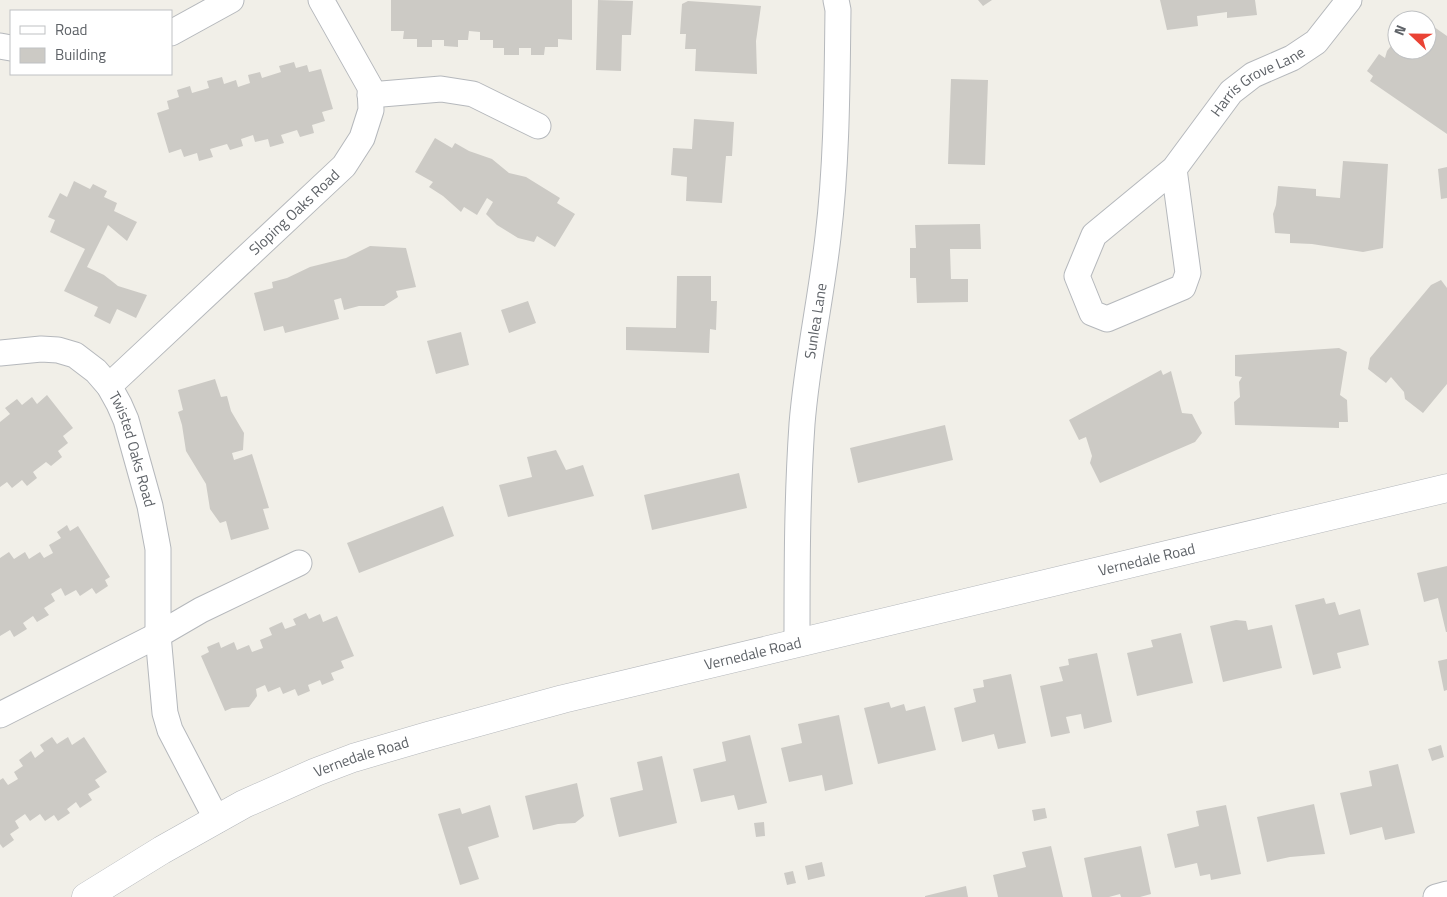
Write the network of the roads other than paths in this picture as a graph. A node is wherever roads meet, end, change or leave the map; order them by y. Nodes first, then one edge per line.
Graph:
1 (231, 0) edge
2 (321, 0) edge
3 (836, 0) edge
4 (1349, 0) edge
5 (172, 32) edge
6 (370, 95) junction
7 (538, 126) dead end
8 (1174, 169) junction
9 (0, 353) edge
10 (109, 386) junction
11 (1447, 488) edge
12 (299, 563) dead end
13 (158, 635) junction
14 (797, 642) junction
15 (0, 715) edge
16 (217, 820) junction
17 (1447, 894) edge
18 (86, 897) edge
19 (1436, 897) edge

1 - 5 street
2 - 6 street, Sloping Oaks Road
3 - 14 street, Sunlea Lane
4 - 8 street, Harris Grove Lane
6 - 7 street
6 - 10 street, Sloping Oaks Road
8 - 8 street, Harris Grove Lane
9 - 10 street, Twisted Oaks Road
10 - 13 street, Twisted Oaks Road
11 - 14 street, Vernedale Road
12 - 13 street
13 - 15 street
13 - 16 street, Twisted Oaks Road
14 - 16 street, Vernedale Road
16 - 18 street, Vernedale Road
17 - 19 street

